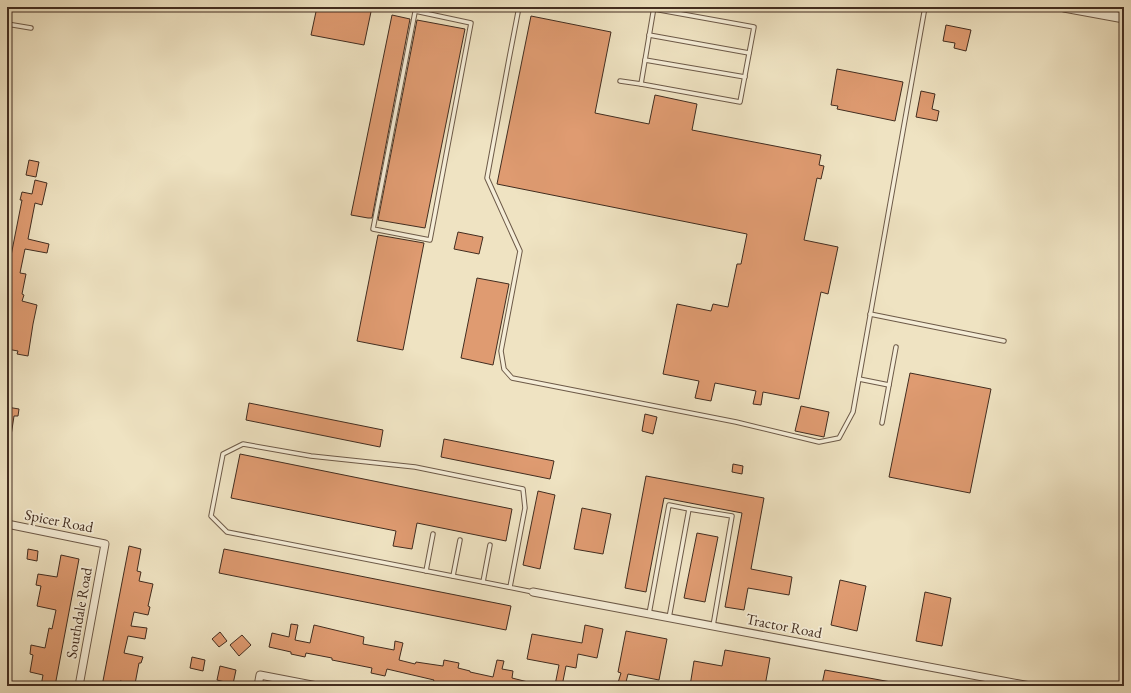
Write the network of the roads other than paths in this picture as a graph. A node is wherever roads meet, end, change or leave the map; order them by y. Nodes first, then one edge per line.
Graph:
1 (519, 7) edge
2 (925, 7) edge
3 (1064, 7) edge
4 (654, 8) edge
5 (415, 9) edge
6 (1124, 18) edge
7 (7, 24) edge
8 (31, 28) dead end
9 (650, 35) junction
10 (749, 53) junction
11 (645, 60) junction
12 (745, 77) junction
13 (620, 81) dead end
14 (640, 84) junction
15 (870, 314) junction
16 (1004, 341) dead end
17 (896, 346) dead end
18 (859, 379) junction
19 (889, 385) junction
20 (882, 423) dead end
21 (690, 509) junction
22 (7, 524) edge
23 (433, 534) dead end
24 (460, 540) dead end
25 (105, 544) joint
26 (490, 545) dead end
27 (426, 571) junction
28 (453, 576) junction
29 (483, 582) junction
30 (510, 587) junction
31 (533, 592) joint
32 (649, 614) junction
33 (669, 618) junction
34 (713, 626) junction
35 (79, 686) edge
36 (258, 686) edge
37 (317, 686) edge
38 (1030, 686) edge

1 - 18 lane
2 - 15 lane
3 - 6 street
4 - 9 lane
4 - 10 lane
5 - 5 lane
7 - 8 lane
9 - 10 lane
9 - 11 lane
10 - 12 lane
11 - 12 lane
11 - 14 lane
12 - 14 lane
13 - 14 lane
15 - 16 lane
15 - 18 lane
17 - 19 lane
18 - 19 lane
19 - 20 lane
21 - 32 lane
21 - 33 lane
21 - 34 lane
22 - 25 street, Spicer Road
23 - 27 lane
24 - 28 lane
25 - 35 street, Southdale Road
26 - 29 lane
27 - 28 lane
27 - 30 lane
28 - 29 lane
29 - 30 lane
30 - 31 lane
31 - 32 street, Tractor Road
32 - 33 street, Tractor Road
33 - 34 street, Tractor Road
34 - 38 street, Tractor Road
36 - 37 street

